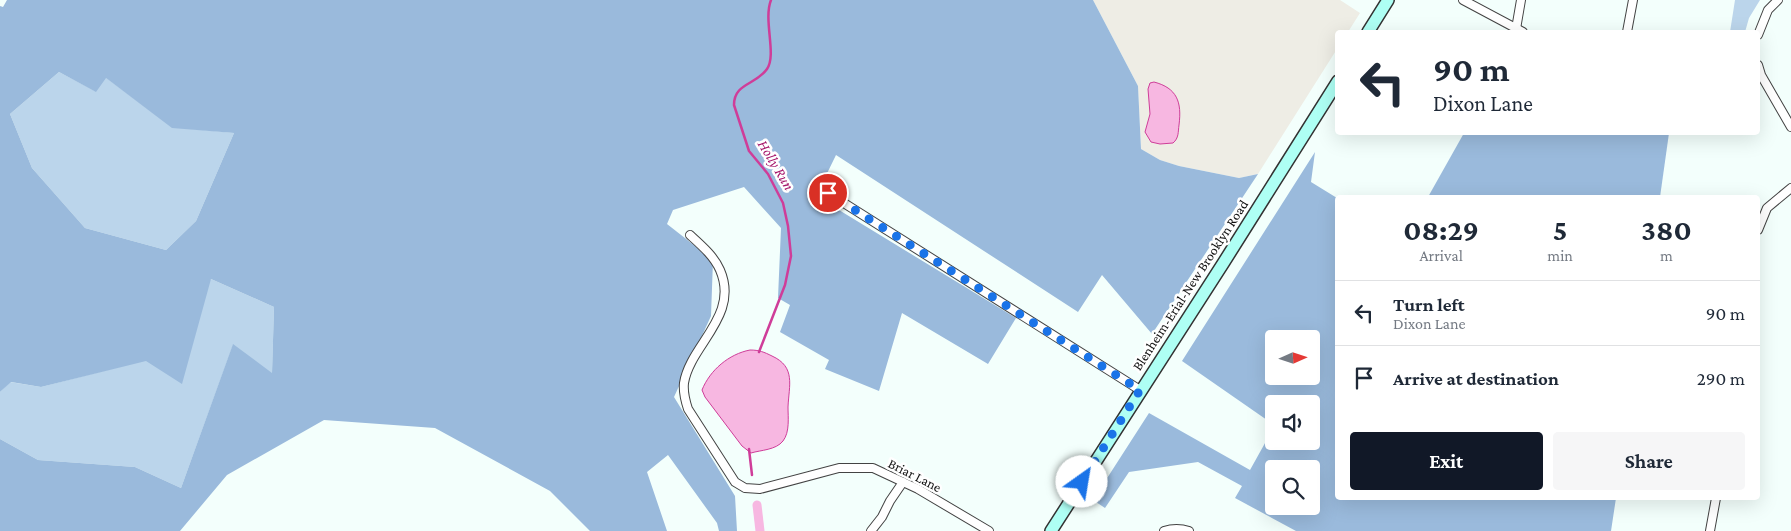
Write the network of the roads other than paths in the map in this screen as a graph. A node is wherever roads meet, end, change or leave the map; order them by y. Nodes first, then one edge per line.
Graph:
1 (1388, 0) edge
2 (1463, 0) edge
3 (1521, 0) edge
4 (1633, 0) edge
5 (1778, 0) edge
6 (1369, 30) edge
7 (1517, 30) edge
8 (1519, 30) edge
9 (1627, 30) edge
10 (1760, 30) edge
11 (1760, 71) edge
12 (1335, 86) edge
13 (1791, 127) edge
14 (1791, 188) edge
15 (828, 193) dead end
16 (1760, 224) edge
17 (690, 235) dead end
18 (1140, 390) junction
19 (903, 482) junction
20 (1716, 500) edge
21 (871, 531) edge
22 (990, 531) edge
23 (1051, 531) edge
24 (1164, 531) edge
25 (1190, 531) edge
26 (1710, 531) edge

1 - 6 main road
2 - 7 street
3 - 8 street
4 - 9 street
5 - 10 street
11 - 13 street
12 - 18 main road, Blenheim-Erial-New Brooklyn Road
14 - 16 street
15 - 18 street
17 - 19 street, Briar Lane
18 - 23 main road, Blenheim-Erial-New Brooklyn Road
19 - 21 street
19 - 22 street, Briar Lane
20 - 26 street
24 - 25 street

